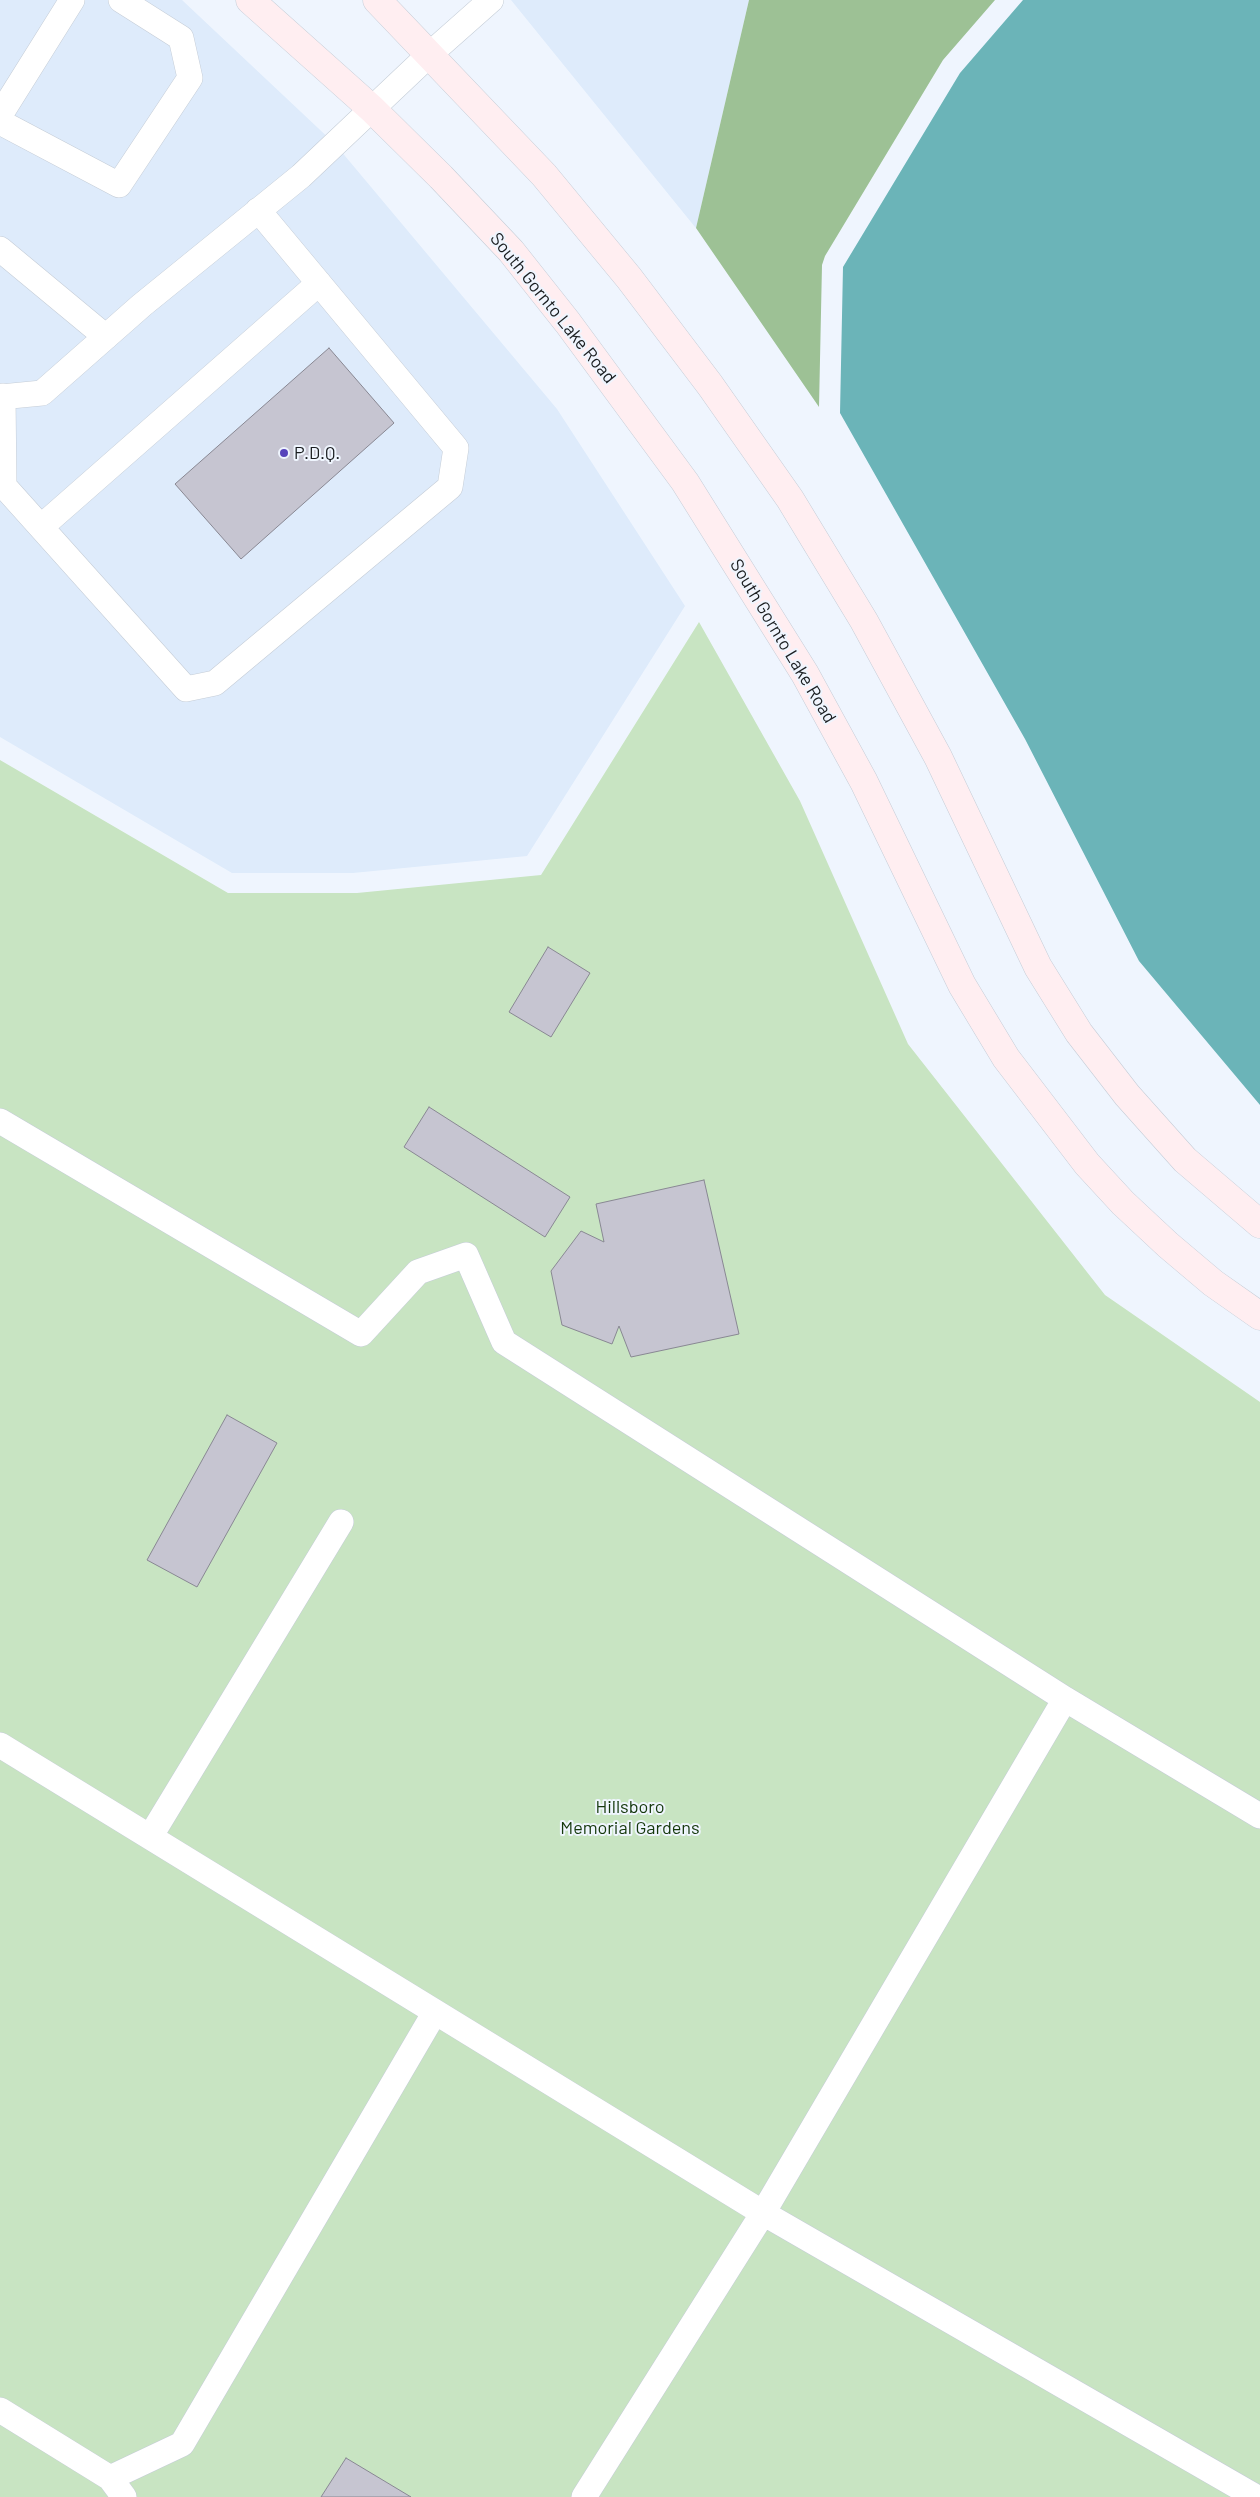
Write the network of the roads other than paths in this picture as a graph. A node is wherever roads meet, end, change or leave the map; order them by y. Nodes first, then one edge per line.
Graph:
1 (72, 0) edge
2 (121, 0) edge
3 (250, 0) edge
4 (377, 0) edge
5 (491, 0) edge
6 (430, 54) junction
7 (372, 108) junction
8 (0, 115) edge
9 (0, 122) edge
10 (258, 210) junction
11 (0, 249) edge
12 (319, 283) junction
13 (106, 337) junction
14 (2, 397) edge
15 (41, 527) junction
16 (0, 1121) edge
17 (1260, 1224) edge
18 (1260, 1316) edge
19 (341, 1522) dead end
20 (1065, 1699) junction
21 (0, 1745) edge
22 (1260, 1816) edge
23 (150, 1837) junction
24 (435, 2012) junction
25 (762, 2213) junction
26 (0, 2410) edge
27 (117, 2487) edge
28 (584, 2497) edge
29 (1256, 2497) edge

1 - 8 lane
2 - 9 lane
3 - 7 street, South Gornto Lake Road
4 - 6 street
5 - 6 lane
6 - 7 lane
6 - 17 street
7 - 10 lane
7 - 18 street, South Gornto Lake Road
10 - 12 lane
10 - 13 lane
11 - 13 lane
12 - 15 lane
12 - 15 lane
13 - 14 lane
14 - 15 lane
16 - 20 lane
19 - 23 lane
20 - 22 lane
20 - 25 lane
21 - 23 lane
23 - 24 lane
24 - 25 lane
24 - 27 lane
25 - 28 lane
25 - 29 lane
26 - 27 lane

